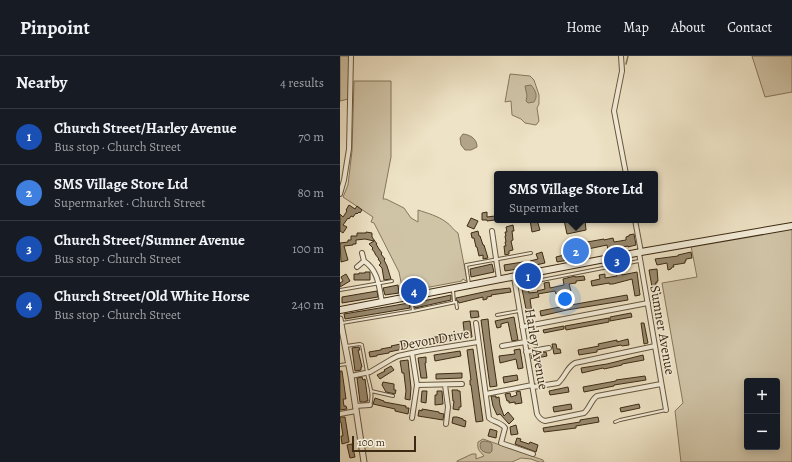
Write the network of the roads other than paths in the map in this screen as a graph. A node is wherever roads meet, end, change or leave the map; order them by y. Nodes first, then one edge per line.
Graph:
1 (351, 56) edge
2 (621, 56) edge
3 (625, 171) edge
4 (340, 194) edge
5 (635, 223) edge
6 (792, 226) edge
7 (492, 230) dead end
8 (640, 252) junction
9 (362, 253) dead end
10 (531, 253) dead end
11 (496, 259) junction
12 (364, 261) junction
13 (641, 261) junction
14 (357, 266) dead end
15 (537, 272) junction
16 (514, 276) junction
17 (499, 279) junction
18 (539, 280) junction
19 (392, 281) dead end
20 (378, 284) junction
21 (469, 285) junction
22 (515, 285) junction
23 (452, 288) junction
24 (340, 290) edge
25 (410, 296) junction
26 (382, 302) junction
27 (454, 302) junction
28 (648, 303) junction
29 (457, 308) dead end
30 (340, 310) edge
31 (413, 311) junction
32 (519, 311) junction
33 (497, 315) dead end
34 (476, 323) dead end
35 (341, 324) edge
36 (522, 327) junction
37 (478, 342) junction
38 (525, 342) junction
39 (345, 346) junction
40 (502, 346) dead end
41 (655, 346) junction
42 (549, 348) dead end
43 (526, 352) junction
44 (412, 353) junction
45 (348, 364) junction
46 (340, 365) edge
47 (367, 373) junction
48 (351, 376) junction
49 (462, 384) dead end
50 (661, 384) junction
51 (417, 385) junction
52 (445, 385) junction
53 (532, 386) junction
54 (371, 391) junction
55 (486, 394) junction
56 (393, 396) dead end
57 (370, 405) joint
58 (356, 409) junction
59 (666, 410) joint
60 (340, 414) edge
61 (412, 418) dead end
62 (615, 422) dead end
63 (446, 424) dead end
64 (533, 454) dead end
65 (364, 462) edge

1 - 4 street
2 - 3 street
5 - 8 street, Sumner Avenue
6 - 8 main road
7 - 11 street
8 - 13 street, Sumner Avenue
8 - 15 main road
9 - 12 street
10 - 11 lane
11 - 17 street
11 - 21 lane
12 - 14 street
12 - 20 street
13 - 18 lane
13 - 28 street, Sumner Avenue
15 - 16 main road
15 - 18 lane
16 - 17 main road
16 - 22 street, Harley Avenue
17 - 21 main road
18 - 22 lane
19 - 20 lane
20 - 24 lane
20 - 26 street
21 - 23 main road
22 - 32 street, Harley Avenue
23 - 25 main road
23 - 27 lane
25 - 26 main road
25 - 31 lane
26 - 30 main road
27 - 29 lane
27 - 31 lane
28 - 36 street
28 - 41 street, Sumner Avenue
31 - 35 lane
32 - 33 lane
32 - 36 street, Harley Avenue
34 - 37 street
35 - 39 street
36 - 38 street, Harley Avenue
37 - 44 street, Devon Drive
37 - 55 street
38 - 40 street
38 - 43 street, Harley Avenue
39 - 45 street
39 - 47 lane
41 - 50 street, Sumner Avenue
41 - 53 street
42 - 43 street
43 - 53 street, Harley Avenue
44 - 47 street, Devon Drive
44 - 51 street
45 - 46 lane
45 - 48 street
47 - 48 street, Devon Drive
47 - 54 lane
48 - 58 street
49 - 52 street
50 - 53 street, Harley Avenue
50 - 59 street, Sumner Avenue
51 - 52 street
51 - 61 street
52 - 63 street
53 - 55 street
54 - 56 lane
54 - 57 lane
55 - 64 street
57 - 58 street
58 - 60 street
58 - 65 street
59 - 62 lane

